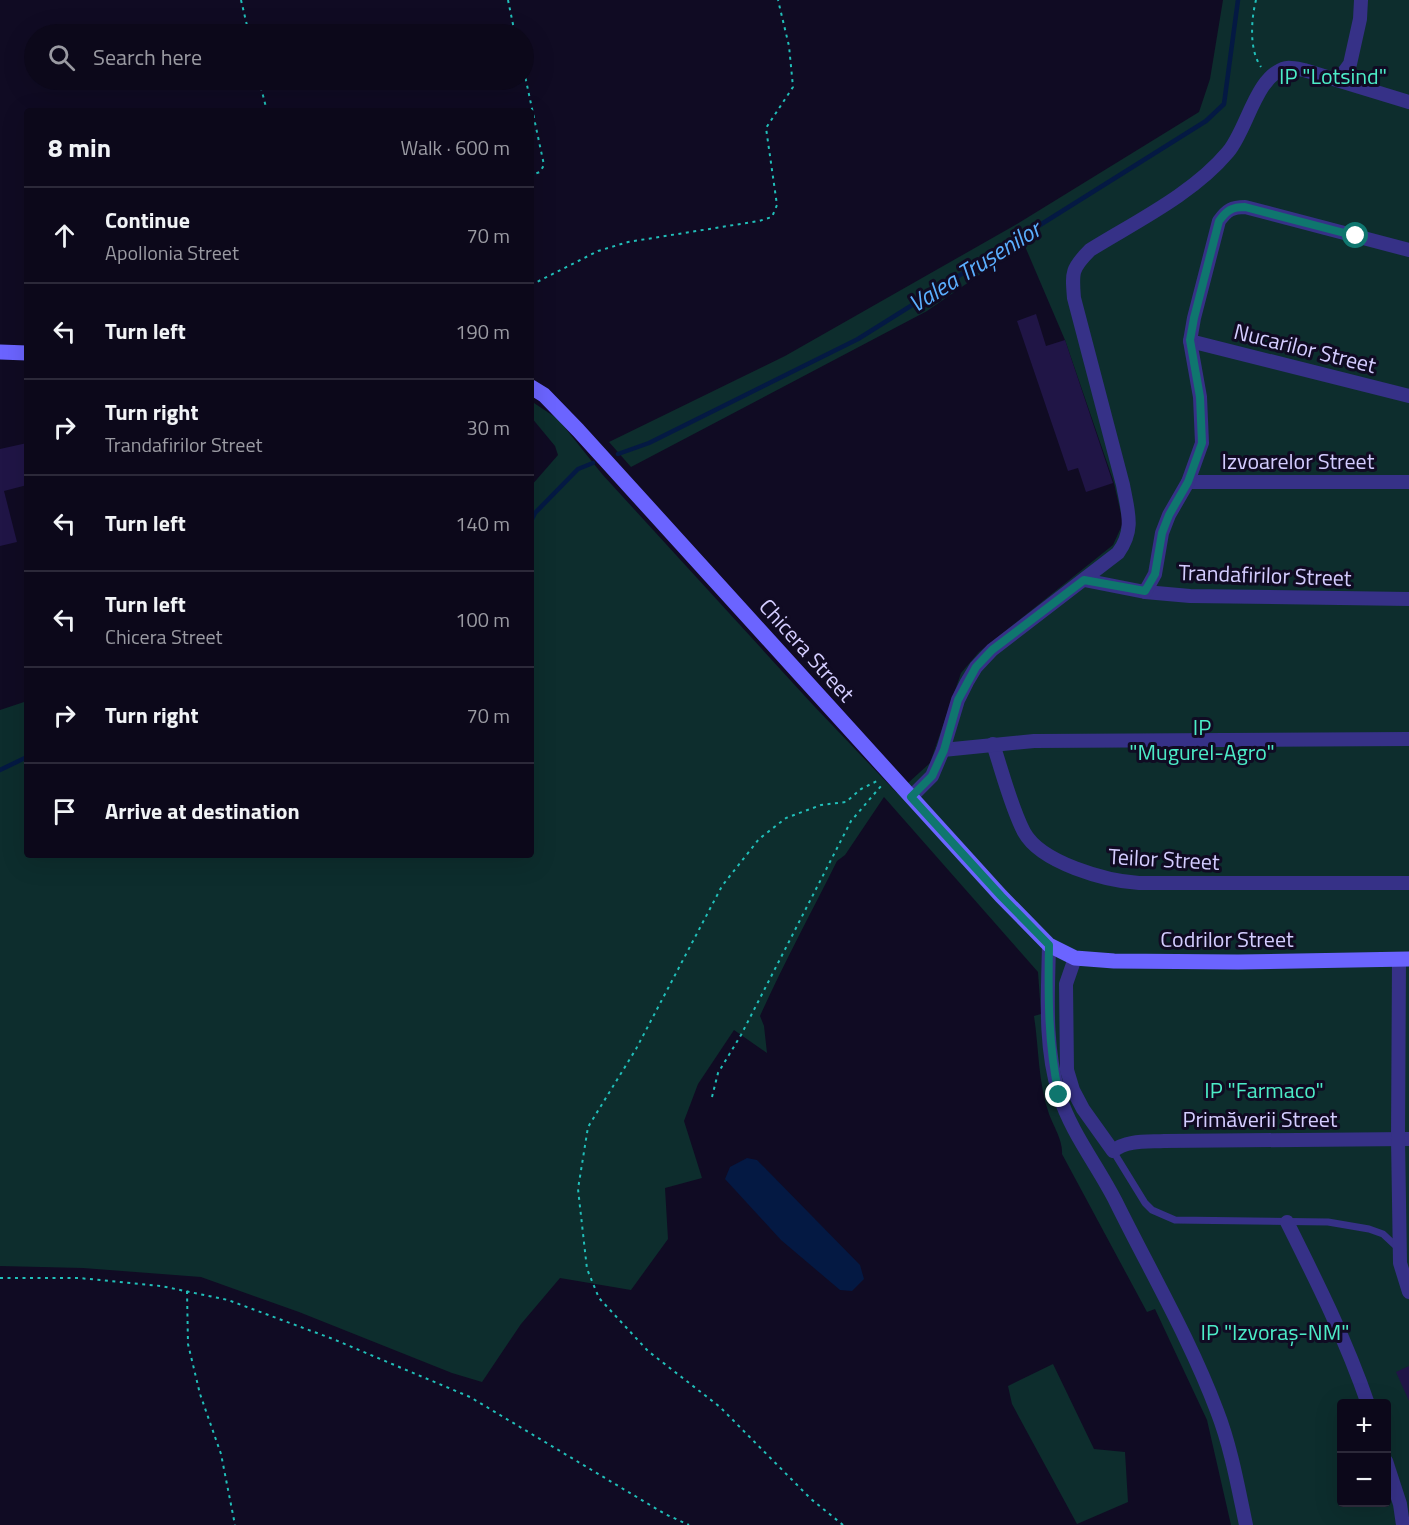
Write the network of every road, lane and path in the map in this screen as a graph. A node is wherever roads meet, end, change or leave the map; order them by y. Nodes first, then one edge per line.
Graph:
1 (241, 0) edge
2 (508, 0) edge
3 (778, 0) edge
4 (1256, 0) edge
5 (1360, 0) edge
6 (247, 24) edge
7 (513, 24) edge
8 (1268, 78) junction
9 (1339, 79) junction
10 (262, 90) edge
11 (528, 90) edge
12 (1409, 102) edge
13 (266, 108) edge
14 (532, 108) edge
15 (534, 118) edge
16 (534, 174) edge
17 (1409, 250) edge
18 (534, 283) edge
19 (1190, 340) junction
20 (0, 352) edge
21 (24, 353) edge
22 (534, 389) edge
23 (1409, 396) edge
24 (1188, 482) junction
25 (1409, 482) edge
26 (1084, 580) junction
27 (1145, 591) junction
28 (1409, 599) edge
29 (1409, 740) edge
30 (993, 744) junction
31 (944, 750) junction
32 (891, 775) junction
33 (911, 797) junction
34 (1409, 883) edge
35 (1049, 945) junction
36 (1075, 958) junction
37 (1404, 959) edge
38 (712, 1097) dead end
39 (1403, 1139) edge
40 (1113, 1150) junction
41 (1287, 1222) junction
42 (1400, 1250) junction
43 (0, 1278) edge
44 (187, 1292) junction
45 (1409, 1292) edge
46 (1366, 1399) edge
47 (1391, 1476) edge
48 (235, 1525) edge
49 (689, 1525) edge
50 (843, 1525) edge
51 (1246, 1525) edge
52 (1403, 1525) edge

1 - 6 path
2 - 7 path
3 - 18 path
4 - 8 path
5 - 9 street
8 - 9 street
8 - 26 street
9 - 12 street
10 - 13 path
11 - 14 path
15 - 16 path
17 - 19 street
19 - 23 street, Nucarilor Street
19 - 24 street
20 - 21 street
22 - 32 street, Chicera Street
24 - 25 street, Izvoarelor Street
24 - 27 street
26 - 27 street, Trandafirilor Street
26 - 31 street
27 - 28 street, Trandafirilor Street
29 - 30 street
30 - 31 street
30 - 34 street, Teilor Street
31 - 33 street
32 - 33 street, Chicera Street
32 - 38 path
32 - 50 path
33 - 35 street, Chicera Street
35 - 36 street, Codrilor Street
35 - 51 street
36 - 37 street, Codrilor Street
36 - 40 street
37 - 39 street
39 - 40 street, Primăverii Street
39 - 42 street
40 - 41 lane
41 - 42 lane
41 - 46 street
42 - 45 street
43 - 44 path
44 - 48 path
44 - 49 path
47 - 52 street

